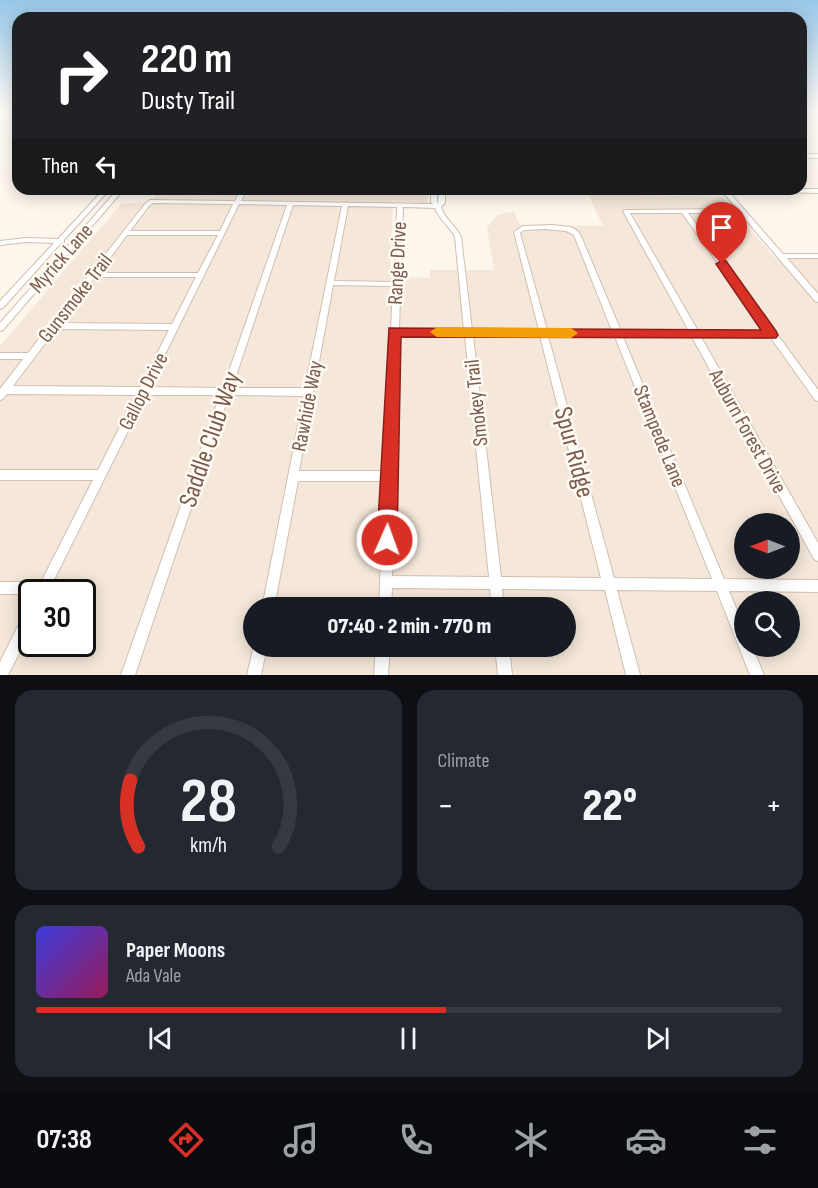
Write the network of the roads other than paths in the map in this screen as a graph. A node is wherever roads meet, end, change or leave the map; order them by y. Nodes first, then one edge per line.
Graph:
1 (102, 195) edge
2 (116, 195) edge
3 (241, 195) edge
4 (434, 195) edge
5 (442, 195) edge
6 (728, 195) edge
7 (237, 202) junction
8 (291, 203) junction
9 (345, 204) junction
10 (400, 206) junction
11 (438, 206) junction
12 (626, 211) joint
13 (684, 211) junction
14 (742, 211) junction
15 (574, 230) joint
16 (125, 233) junction
17 (221, 233) junction
18 (60, 241) junction
19 (76, 241) junction
20 (0, 243) edge
21 (781, 256) junction
22 (818, 256) edge
23 (93, 275) junction
24 (200, 275) junction
25 (330, 283) junction
26 (397, 284) junction
27 (818, 298) edge
28 (0, 306) edge
29 (54, 326) junction
30 (175, 327) junction
31 (0, 328) edge
32 (394, 332) junction
33 (468, 332) junction
34 (544, 333) junction
35 (618, 333) junction
36 (694, 334) junction
37 (772, 335) junction
38 (0, 356) edge
39 (30, 356) junction
40 (142, 392) junction
41 (225, 392) junction
42 (309, 392) junction
43 (2, 393) edge
44 (818, 397) edge
45 (0, 475) edge
46 (100, 476) junction
47 (294, 476) junction
48 (389, 476) junction
49 (818, 555) edge
50 (48, 579) edge
51 (386, 582) junction
52 (495, 582) junction
53 (609, 583) junction
54 (720, 585) junction
55 (818, 585) edge
56 (0, 588) edge
57 (18, 589) edge
58 (270, 597) edge
59 (385, 597) edge
60 (497, 597) edge
61 (734, 619) edge
62 (18, 641) edge
63 (258, 657) edge
64 (382, 657) edge
65 (504, 657) edge
66 (750, 657) edge
67 (1, 675) edge
68 (128, 675) edge
69 (254, 675) edge
70 (381, 675) edge
71 (506, 675) edge
72 (633, 675) edge
73 (757, 675) edge

1 - 18 street, Myrick Lane
2 - 19 street, Myrick Lane
3 - 7 street, Gallop Drive
4 - 11 street, Smokey Trail
5 - 11 street
6 - 14 street
7 - 8 street
7 - 16 street, Gunsmoke Trail
7 - 17 street, Gallop Drive
8 - 9 street
8 - 41 street, Saddle Club Way
9 - 10 street
9 - 25 street, Rawhide Way
10 - 11 street
10 - 26 street, Range Drive
11 - 33 street, Smokey Trail
12 - 13 street
12 - 36 street, Auburn Forest Drive
13 - 14 street
13 - 37 street
14 - 21 street
15 - 34 street, Spur Ridge
15 - 35 street, Stampede Lane
16 - 17 street
16 - 23 street, Gunsmoke Trail
17 - 24 street, Gallop Drive
18 - 19 street
18 - 20 street
18 - 28 street, Myrick Lane
19 - 31 street, Myrick Lane
21 - 22 street
21 - 27 street
23 - 24 street
23 - 29 street, Gunsmoke Trail
24 - 30 street, Gallop Drive
25 - 26 street
25 - 42 street, Rawhide Way
26 - 32 street, Range Drive
29 - 30 street
29 - 39 street, Gunsmoke Trail
30 - 40 street, Gallop Drive
32 - 33 street
32 - 48 street, Range Drive
33 - 34 street
33 - 52 street, Smokey Trail
34 - 35 street
34 - 53 street, Spur Ridge
35 - 36 street
35 - 54 street, Stampede Lane
36 - 37 street
36 - 49 street, Auburn Forest Drive
37 - 44 street
38 - 39 street
39 - 43 street, Gunsmoke Trail
40 - 41 street
40 - 43 street
40 - 46 street, Gallop Drive
41 - 42 street
41 - 68 street, Saddle Club Way
42 - 47 street, Rawhide Way
45 - 46 street
46 - 50 street, Gallop Drive
47 - 48 street
47 - 58 street, Rawhide Way
48 - 51 street, Range Drive
51 - 52 street
51 - 59 street, Range Drive
52 - 53 street
52 - 60 street, Smokey Trail
53 - 54 street
53 - 72 street, Spur Ridge
54 - 55 street
54 - 61 street, Stampede Lane
56 - 57 street
62 - 67 street
63 - 69 street
64 - 70 street
65 - 71 street
66 - 73 street, Stampede Lane

